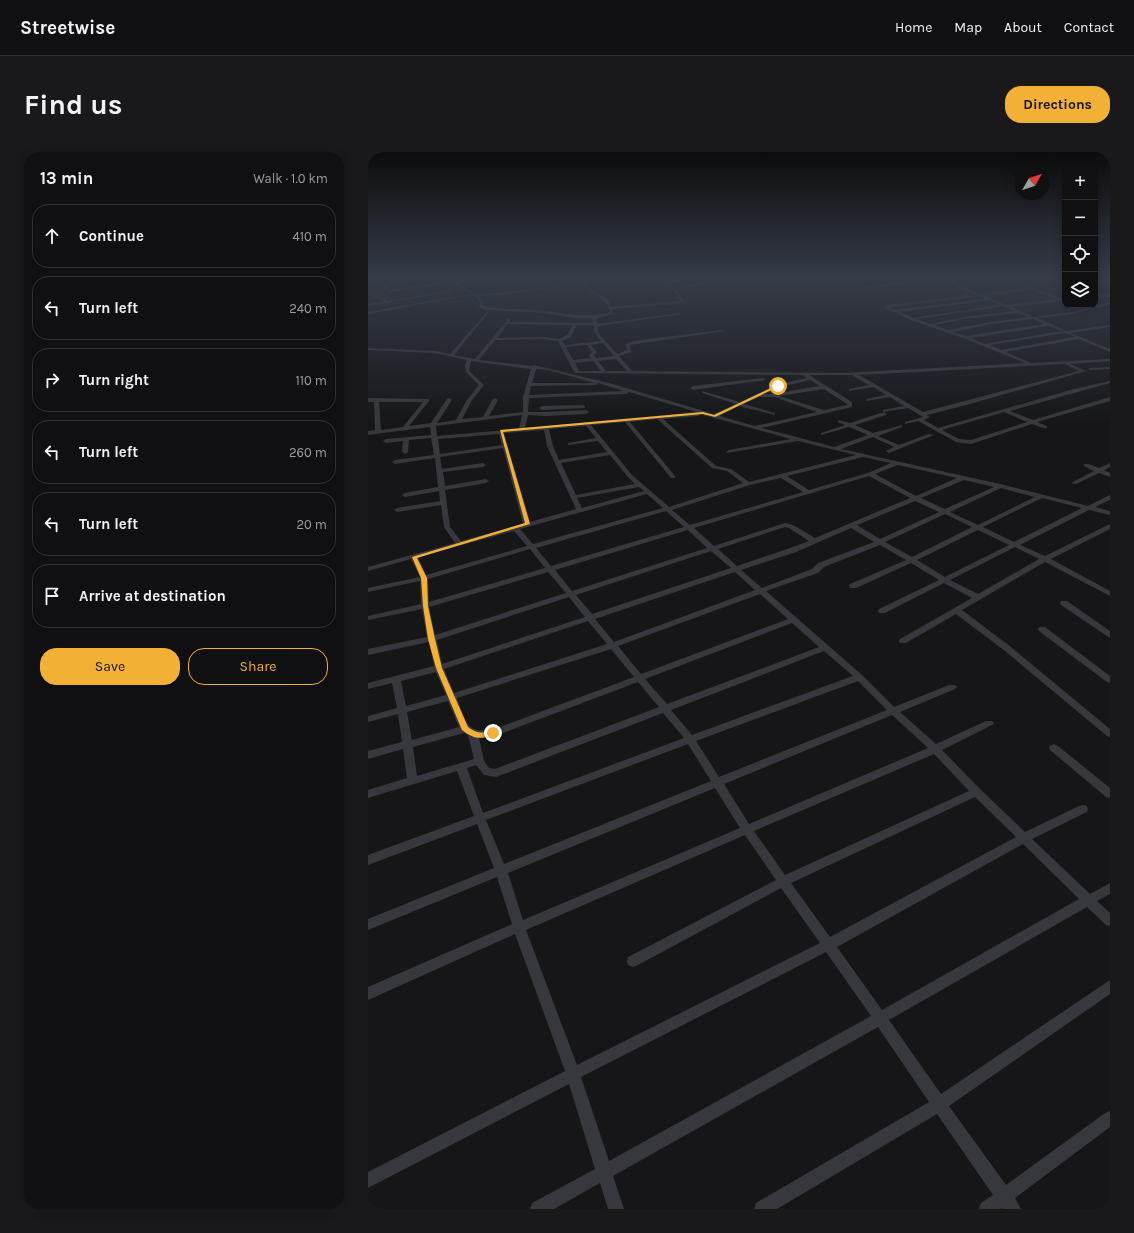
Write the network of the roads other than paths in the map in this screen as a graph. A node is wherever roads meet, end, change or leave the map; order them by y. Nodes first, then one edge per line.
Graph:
1 (477, 325) edge
2 (504, 325) edge
3 (551, 325) edge
4 (575, 325) edge
5 (596, 325) edge
6 (932, 325) edge
7 (979, 325) edge
8 (1046, 325) edge
9 (1048, 325) edge
10 (1110, 326) edge
11 (549, 328) dead end
12 (723, 330) dead end
13 (949, 331) junction
14 (1064, 331) junction
15 (547, 333) dead end
16 (494, 338) junction
17 (544, 338) junction
18 (966, 338) junction
19 (1080, 338) junction
20 (560, 340) junction
21 (604, 342) junction
22 (588, 344) junction
23 (985, 345) junction
24 (563, 346) junction
25 (368, 349) edge
26 (1110, 351) edge
27 (1003, 352) junction
28 (451, 356) junction
29 (617, 356) junction
30 (596, 359) junction
31 (469, 360) junction
32 (1110, 360) edge
33 (476, 361) junction
34 (572, 362) junction
35 (1063, 362) junction
36 (1031, 364) junction
37 (534, 366) junction
38 (1110, 368) edge
39 (1090, 369) dead end
40 (559, 372) junction
41 (577, 372) junction
42 (604, 372) junction
43 (630, 372) junction
44 (706, 372) junction
45 (854, 374) junction
46 (804, 375) junction
47 (763, 379) dead end
48 (810, 379) junction
49 (1110, 382) edge
50 (607, 384) junction
51 (529, 385) junction
52 (714, 385) junction
53 (872, 386) junction
54 (825, 387) junction
55 (618, 388) junction
56 (693, 388) dead end
57 (851, 390) dead end
58 (549, 391) dead end
59 (633, 392) junction
60 (704, 392) dead end
61 (755, 396) junction
62 (773, 396) junction
63 (890, 396) junction
64 (526, 397) junction
65 (376, 399) junction
66 (1110, 399) edge
67 (368, 400) edge
68 (449, 400) dead end
69 (495, 400) dead end
70 (868, 400) dead end
71 (741, 404) junction
72 (909, 406) junction
73 (586, 409) dead end
74 (1004, 410) junction
75 (525, 411) junction
76 (825, 412) junction
77 (703, 413) junction
78 (773, 414) dead end
79 (923, 414) junction
80 (715, 416) junction
81 (658, 417) junction
82 (485, 418) junction
83 (626, 420) junction
84 (920, 420) junction
85 (458, 421) junction
86 (840, 421) dead end
87 (1031, 422) junction
88 (907, 423) dead end
89 (588, 424) junction
90 (433, 425) junction
91 (849, 425) junction
92 (900, 426) dead end
93 (546, 428) junction
94 (754, 428) junction
95 (1045, 428) dead end
96 (404, 429) junction
97 (522, 429) junction
98 (936, 430) junction
99 (501, 431) junction
100 (378, 432) junction
101 (368, 433) edge
102 (823, 434) dead end
103 (872, 435) junction
104 (931, 435) dead end
105 (434, 437) junction
106 (406, 439) junction
107 (600, 439) junction
108 (799, 440) junction
109 (386, 442) dead end
110 (461, 444) junction
111 (570, 444) dead end
112 (506, 446) junction
113 (899, 447) junction
114 (834, 449) junction
115 (889, 450) dead end
116 (406, 452) dead end
117 (729, 452) dead end
118 (612, 453) junction
119 (437, 455) junction
120 (864, 456) junction
121 (395, 462) dead end
122 (557, 462) junction
123 (898, 464) junction
124 (483, 465) dead end
125 (1086, 465) dead end
126 (1110, 465) edge
127 (439, 471) junction
128 (1099, 471) junction
129 (870, 474) junction
130 (1110, 475) edge
131 (782, 476) junction
132 (673, 477) dead end
133 (963, 478) junction
134 (486, 481) dead end
135 (1074, 483) dead end
136 (748, 484) junction
137 (640, 485) junction
138 (1000, 486) junction
139 (441, 488) junction
140 (648, 492) junction
141 (808, 492) junction
142 (405, 495) dead end
143 (1041, 496) junction
144 (573, 497) junction
145 (1110, 497) edge
146 (915, 498) junction
147 (444, 503) junction
148 (1090, 508) junction
149 (668, 509) junction
150 (397, 510) dead end
151 (580, 511) junction
152 (944, 511) junction
153 (1110, 513) edge
154 (851, 525) junction
155 (1110, 526) edge
156 (521, 527) junction
157 (977, 527) junction
158 (689, 528) junction
159 (815, 541) junction
160 (880, 542) junction
161 (459, 544) junction
162 (1013, 544) junction
163 (530, 547) junction
164 (710, 548) junction
165 (414, 557) junction
166 (1045, 559) junction
167 (912, 560) junction
168 (734, 568) junction
169 (368, 569) edge
170 (550, 570) junction
171 (424, 578) junction
172 (946, 580) junction
173 (853, 586) dead end
174 (368, 590) edge
175 (763, 591) junction
176 (570, 593) junction
177 (1110, 594) edge
178 (979, 598) junction
179 (1064, 603) dead end
180 (425, 606) junction
181 (956, 610) junction
182 (882, 611) dead end
183 (368, 618) edge
184 (591, 618) junction
185 (794, 619) junction
186 (1042, 629) dead end
187 (1110, 635) edge
188 (432, 639) junction
189 (903, 641) dead end
190 (613, 645) junction
191 (826, 647) junction
192 (368, 652) edge
193 (439, 668) junction
194 (859, 676) junction
195 (639, 678) junction
196 (396, 679) junction
197 (1110, 680) edge
198 (368, 686) edge
199 (952, 687) dead end
200 (451, 697) junction
201 (666, 708) junction
202 (402, 710) junction
203 (893, 711) junction
204 (368, 719) edge
205 (989, 724) dead end
206 (469, 732) junction
207 (1110, 734) edge
208 (690, 739) junction
209 (408, 744) junction
210 (1054, 748) dead end
211 (934, 749) junction
212 (368, 755) edge
213 (479, 762) junction
214 (461, 767) junction
215 (413, 781) junction
216 (718, 782) junction
217 (976, 792) junction
218 (368, 794) edge
219 (1110, 794) edge
220 (1083, 809) dead end
221 (480, 819) junction
222 (747, 830) junction
223 (1024, 838) junction
224 (368, 860) edge
225 (501, 871) junction
226 (784, 881) junction
227 (1110, 888) edge
228 (1087, 900) junction
229 (1110, 921) edge
230 (368, 925) edge
231 (519, 927) junction
232 (828, 945) junction
233 (633, 961) dead end
234 (1110, 986) edge
235 (368, 994) edge
236 (880, 1018) junction
237 (573, 1074) junction
238 (939, 1104) junction
239 (1110, 1118) edge
240 (606, 1172) junction
241 (368, 1180) edge
242 (1008, 1203) edge
243 (538, 1209) edge
244 (616, 1209) edge
245 (762, 1209) edge
246 (987, 1209) edge

1 - 28 street
2 - 16 street
3 - 11 street
4 - 20 street
5 - 21 street
6 - 13 street
7 - 13 street
8 - 18 street
9 - 14 street
10 - 14 street
12 - 29 street
13 - 18 street
14 - 19 street
14 - 23 street
15 - 17 street
16 - 17 street
16 - 33 street
17 - 20 street
18 - 23 street
19 - 26 street
19 - 27 street
20 - 24 street
21 - 22 street
21 - 29 street
22 - 24 street
22 - 30 street
23 - 27 street
24 - 34 street
25 - 28 street
27 - 36 street
28 - 31 street
29 - 30 street
29 - 43 street
30 - 34 street
30 - 42 street
31 - 33 street
31 - 85 street
32 - 35 street
33 - 37 street
34 - 41 street
35 - 36 street
35 - 79 street
36 - 45 street
37 - 40 street
37 - 51 street
38 - 39 street
40 - 41 street
40 - 50 street
41 - 42 street
42 - 43 street
43 - 44 street
44 - 46 street
44 - 52 street
45 - 46 street
45 - 53 street
46 - 48 street
47 - 52 street
48 - 54 street
48 - 61 street
49 - 74 street
50 - 51 street
50 - 55 street
51 - 64 street
52 - 56 street
53 - 57 street
53 - 63 street
54 - 62 street
54 - 76 street
55 - 58 street
55 - 59 street
59 - 64 street
59 - 77 street
60 - 71 street
61 - 62 street
61 - 71 street
62 - 76 street
63 - 70 street
63 - 72 street
64 - 75 street
65 - 67 street
65 - 96 street
65 - 100 street
66 - 87 street
68 - 90 street
69 - 82 street
71 - 78 street
71 - 80 street
72 - 79 street
72 - 91 street
73 - 75 street
74 - 87 street
74 - 98 street
75 - 82 street
75 - 97 street
76 - 94 street
77 - 80 street
77 - 81 street
79 - 84 street
80 - 94 street
81 - 83 street
81 - 136 street
82 - 85 street
83 - 89 street
83 - 132 street
84 - 88 street
84 - 98 street
85 - 90 street
86 - 91 street
87 - 95 street
87 - 98 street
89 - 93 street
89 - 107 street
90 - 96 street
90 - 105 street
91 - 102 street
91 - 103 street
92 - 103 street
93 - 97 street
93 - 122 street
94 - 108 street
96 - 100 street
97 - 99 street
99 - 110 street
99 - 112 street
100 - 101 street
103 - 113 street
103 - 114 street
104 - 113 street
105 - 106 street
105 - 110 street
105 - 119 street
106 - 109 street
106 - 116 street
107 - 111 street
107 - 118 street
108 - 114 street
108 - 117 street
110 - 112 street
110 - 119 street
112 - 156 street
113 - 115 street
114 - 120 street
118 - 122 street
118 - 137 street
119 - 121 street
119 - 127 street
120 - 123 street
120 - 131 street
122 - 144 street
123 - 129 street
123 - 133 street
124 - 127 street
125 - 128 street
126 - 128 street
127 - 139 street
128 - 130 street
128 - 135 street
129 - 141 street
129 - 146 street
131 - 136 street
131 - 141 street
133 - 138 street
133 - 146 street
134 - 139 street
136 - 149 street
137 - 140 street
137 - 144 street
138 - 143 street
138 - 152 street
139 - 142 street
139 - 147 street
140 - 149 street
140 - 151 street
141 - 158 street
143 - 148 street
143 - 157 street
144 - 151 street
145 - 148 street
146 - 152 street
146 - 154 street
147 - 150 street
147 - 161 street
148 - 153 street
148 - 162 street
149 - 158 street
149 - 163 street
151 - 156 street
152 - 157 street
152 - 160 street
154 - 159 street
154 - 160 street
155 - 166 street
156 - 161 street
156 - 163 street
157 - 162 street
157 - 167 street
158 - 164 street
158 - 170 street
159 - 164 street
159 - 168 street
160 - 167 street
160 - 175 street
161 - 165 street
162 - 166 street
162 - 172 street
163 - 170 street
163 - 171 street
164 - 168 street
164 - 176 street
165 - 169 street
165 - 171 street
166 - 177 street
166 - 178 street
167 - 172 street
167 - 173 street
168 - 175 street
168 - 184 street
170 - 176 street
170 - 180 street
171 - 174 street
171 - 180 street
172 - 178 street
172 - 182 street
175 - 185 street
175 - 190 street
176 - 184 street
176 - 188 street
178 - 181 street
179 - 187 street
180 - 183 street
180 - 188 street
181 - 189 street
181 - 207 street
184 - 190 street
184 - 193 street
185 - 191 street
185 - 195 street
186 - 197 street
188 - 192 street
188 - 193 street
190 - 195 street
190 - 200 street
191 - 194 street
191 - 201 street
193 - 196 street
193 - 200 street
194 - 203 street
194 - 208 street
195 - 201 street
195 - 206 street
196 - 198 street
196 - 202 street
199 - 203 street
200 - 202 street
200 - 206 street
201 - 208 street
201 - 213 street
202 - 204 street
202 - 209 street
203 - 211 street
203 - 216 street
205 - 211 street
206 - 209 street
206 - 213 street
208 - 216 street
208 - 221 street
209 - 212 street
209 - 215 street
210 - 219 street
211 - 217 street
211 - 222 street
213 - 214 street
214 - 215 street
214 - 221 street
215 - 218 street
216 - 222 street
216 - 225 street
217 - 223 street
217 - 226 street
220 - 223 street
221 - 224 street
221 - 225 street
222 - 226 street
222 - 231 street
223 - 228 street
223 - 232 street
225 - 230 street
225 - 231 street
226 - 232 street
226 - 233 street
227 - 228 street
228 - 229 street
228 - 236 street
231 - 235 street
231 - 237 street
232 - 236 street
232 - 237 street
234 - 238 street
236 - 238 street
236 - 240 street
237 - 240 street
237 - 241 street
238 - 242 street
238 - 245 street
239 - 242 street
240 - 243 street
240 - 244 street
242 - 246 street

